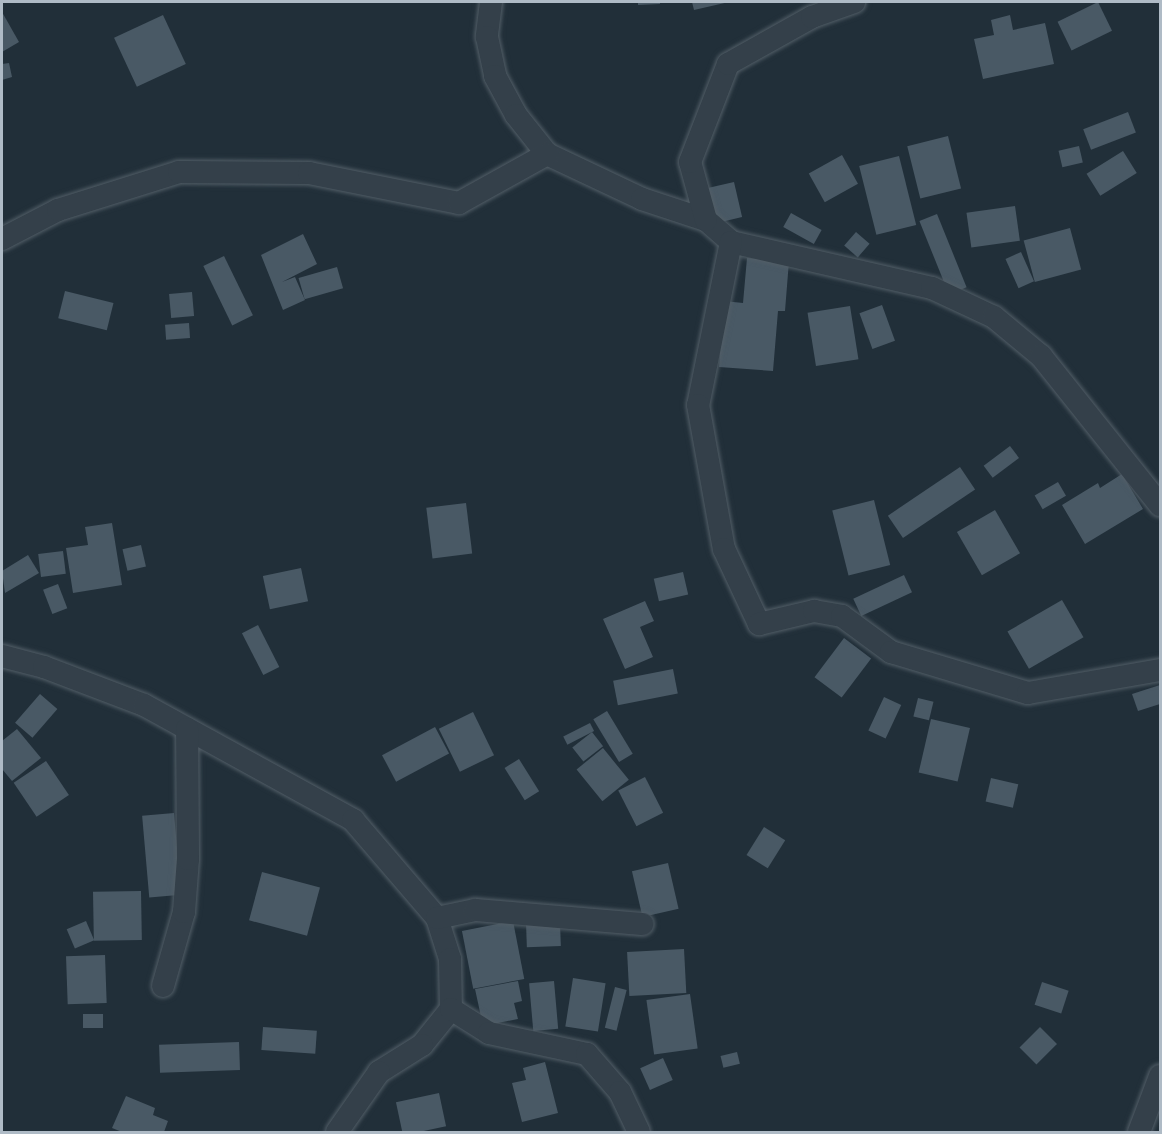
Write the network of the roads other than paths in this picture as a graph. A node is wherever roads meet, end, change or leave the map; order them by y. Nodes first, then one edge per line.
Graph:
1 (491, 2) edge
2 (855, 2) edge
3 (547, 154) junction
4 (706, 220) junction
5 (2, 239) edge
6 (731, 242) junction
7 (1161, 505) edge
8 (2, 656) edge
9 (1161, 670) edge
10 (187, 729) junction
11 (436, 918) junction
12 (642, 924) dead end
13 (163, 986) dead end
14 (451, 1009) junction
15 (1161, 1076) edge
16 (337, 1132) edge
17 (639, 1132) edge
18 (1139, 1132) edge

1 - 3 street
2 - 4 street
3 - 4 street
3 - 5 street
4 - 6 street
6 - 7 street
6 - 9 street
8 - 10 street
10 - 11 street
10 - 13 street
11 - 12 street
11 - 14 street
14 - 16 street
14 - 17 street
15 - 18 street

